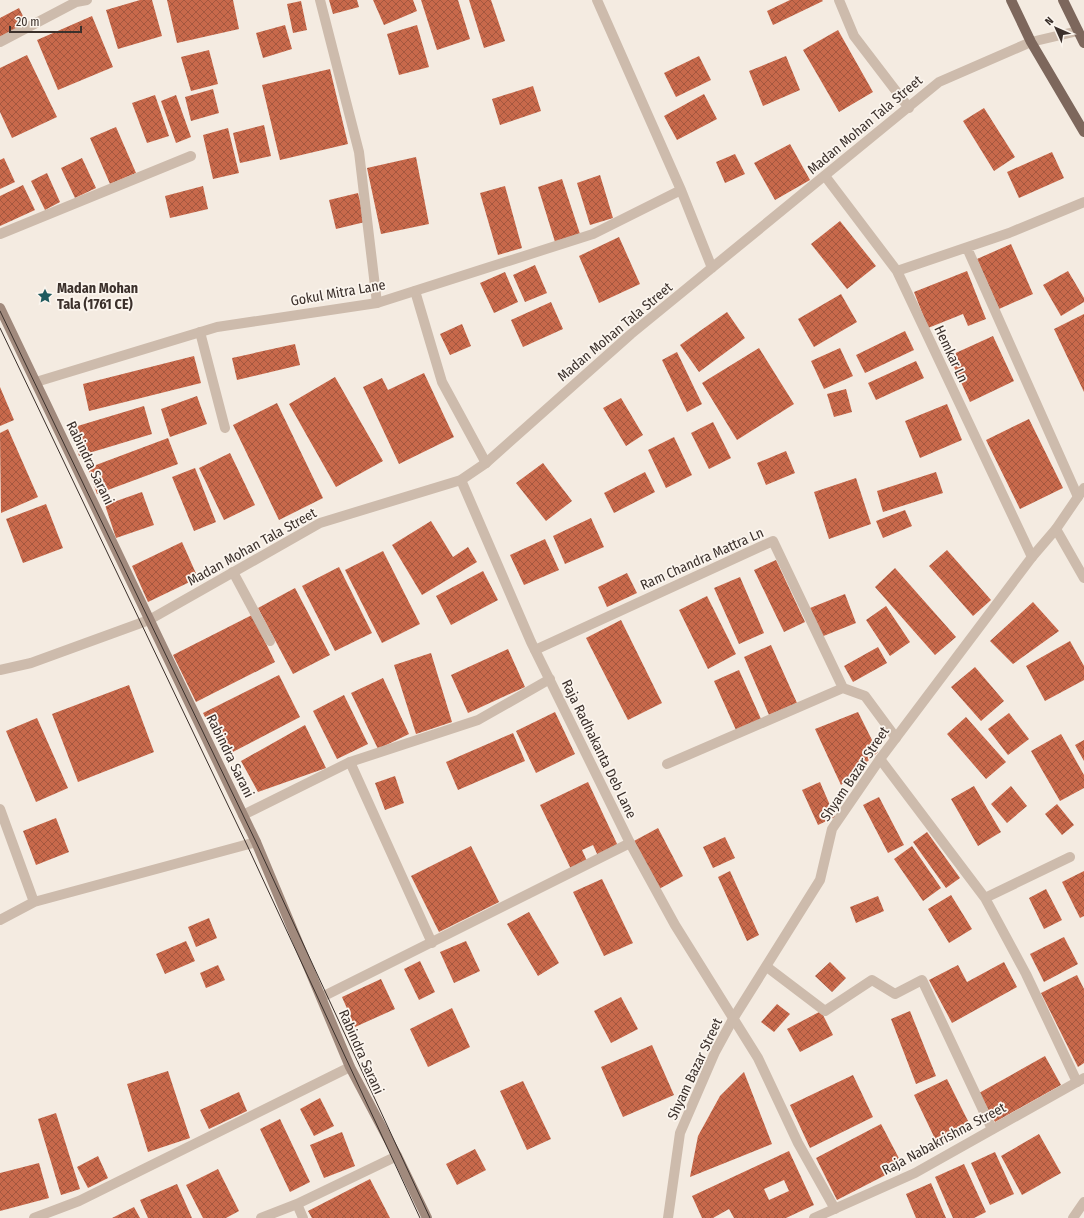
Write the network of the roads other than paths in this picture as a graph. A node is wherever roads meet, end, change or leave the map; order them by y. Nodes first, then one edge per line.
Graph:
1 (87, 0) edge
2 (320, 0) edge
3 (597, 0) edge
4 (839, 0) edge
5 (1011, 0) edge
6 (1063, 0) edge
7 (1078, 31) junction
8 (0, 42) edge
9 (1032, 42) junction
10 (1084, 43) edge
11 (909, 108) junction
12 (1084, 132) edge
13 (191, 156) dead end
14 (825, 176) junction
15 (681, 190) junction
16 (1084, 202) edge
17 (0, 234) edge
18 (967, 248) junction
19 (712, 268) junction
20 (897, 271) junction
21 (415, 291) junction
22 (377, 303) junction
23 (0, 308) edge
24 (200, 332) junction
25 (36, 382) junction
26 (225, 428) dead end
27 (486, 463) junction
28 (462, 480) junction
29 (1081, 492) edge
30 (1056, 529) junction
31 (1032, 556) junction
32 (233, 572) junction
33 (1084, 578) edge
34 (150, 620) junction
35 (270, 642) dead end
36 (535, 650) junction
37 (0, 670) edge
38 (550, 679) junction
39 (843, 688) junction
40 (896, 738) junction
41 (880, 759) junction
42 (350, 762) junction
43 (667, 764) dead end
44 (0, 809) edge
45 (243, 815) junction
46 (256, 842) junction
47 (630, 843) junction
48 (1070, 857) dead end
49 (985, 898) junction
50 (34, 902) junction
51 (0, 920) edge
52 (432, 943) junction
53 (767, 967) junction
54 (322, 997) junction
55 (734, 1019) junction
56 (350, 1067) junction
57 (1080, 1080) edge
58 (992, 1129) junction
59 (397, 1156) junction
60 (1084, 1202) edge
61 (297, 1204) junction
62 (835, 1208) junction
63 (34, 1218) edge
64 (261, 1218) edge
65 (303, 1218) edge
66 (427, 1218) edge
67 (668, 1218) edge
68 (814, 1218) edge
69 (1073, 1218) edge

1 - 8 street
2 - 22 street
3 - 15 street
4 - 11 street
5 - 9 main road
6 - 7 main road
7 - 9 street, Madan Mohan Tala Street
7 - 10 main road
9 - 11 street, Madan Mohan Tala Street
9 - 12 main road
11 - 14 street, Madan Mohan Tala Street
13 - 17 street
14 - 19 street, Madan Mohan Tala Street
14 - 20 street, Hemkar Ln
15 - 19 street
15 - 21 street, Gokul Mitra Lane
16 - 18 street
18 - 20 street
18 - 29 street
19 - 27 street, Madan Mohan Tala Street
20 - 31 street, Hemkar Ln
21 - 22 street, Gokul Mitra Lane
21 - 27 street
22 - 24 street, Gokul Mitra Lane
23 - 25 main road, Rabindra Sarani
24 - 25 street, Gokul Mitra Lane
24 - 26 street
25 - 34 main road, Rabindra Sarani
27 - 28 street, Madan Mohan Tala Street
28 - 32 street, Madan Mohan Tala Street
28 - 36 street, Raja Radhakanta Deb Lane
29 - 30 street, Shyam Bazar Street
30 - 31 street, Shyam Bazar Street
30 - 33 street
31 - 40 street, Shyam Bazar Street
32 - 34 street, Madan Mohan Tala Street
32 - 35 street
34 - 37 street, Madan Mohan Tala Street
34 - 45 main road, Rabindra Sarani
36 - 38 street, Raja Radhakanta Deb Lane
36 - 39 street, Ram Chandra Mattra Ln
38 - 42 street
38 - 47 street, Raja Radhakanta Deb Lane
39 - 40 street
39 - 43 street
40 - 41 street, Shyam Bazar Street
41 - 49 street
41 - 53 street, Shyam Bazar Street
42 - 45 street
42 - 52 street
44 - 50 street
45 - 46 main road, Rabindra Sarani
46 - 50 street
46 - 54 main road, Rabindra Sarani
47 - 52 street
47 - 55 street, Raja Radhakanta Deb Lane
48 - 49 street
49 - 57 street
50 - 51 street
52 - 54 street
53 - 55 street, Shyam Bazar Street
53 - 58 street
54 - 56 main road, Rabindra Sarani
55 - 62 street, Raja Radhakanta Deb Lane
55 - 67 street, Shyam Bazar Street
56 - 59 main road, Rabindra Sarani
56 - 63 street
57 - 58 street, Raja Nabakrishna Street
58 - 62 street, Raja Nabakrishna Street
59 - 61 street
59 - 66 main road, Rabindra Sarani
60 - 69 street
61 - 64 street
61 - 65 street
62 - 68 street, Raja Nabakrishna Street

